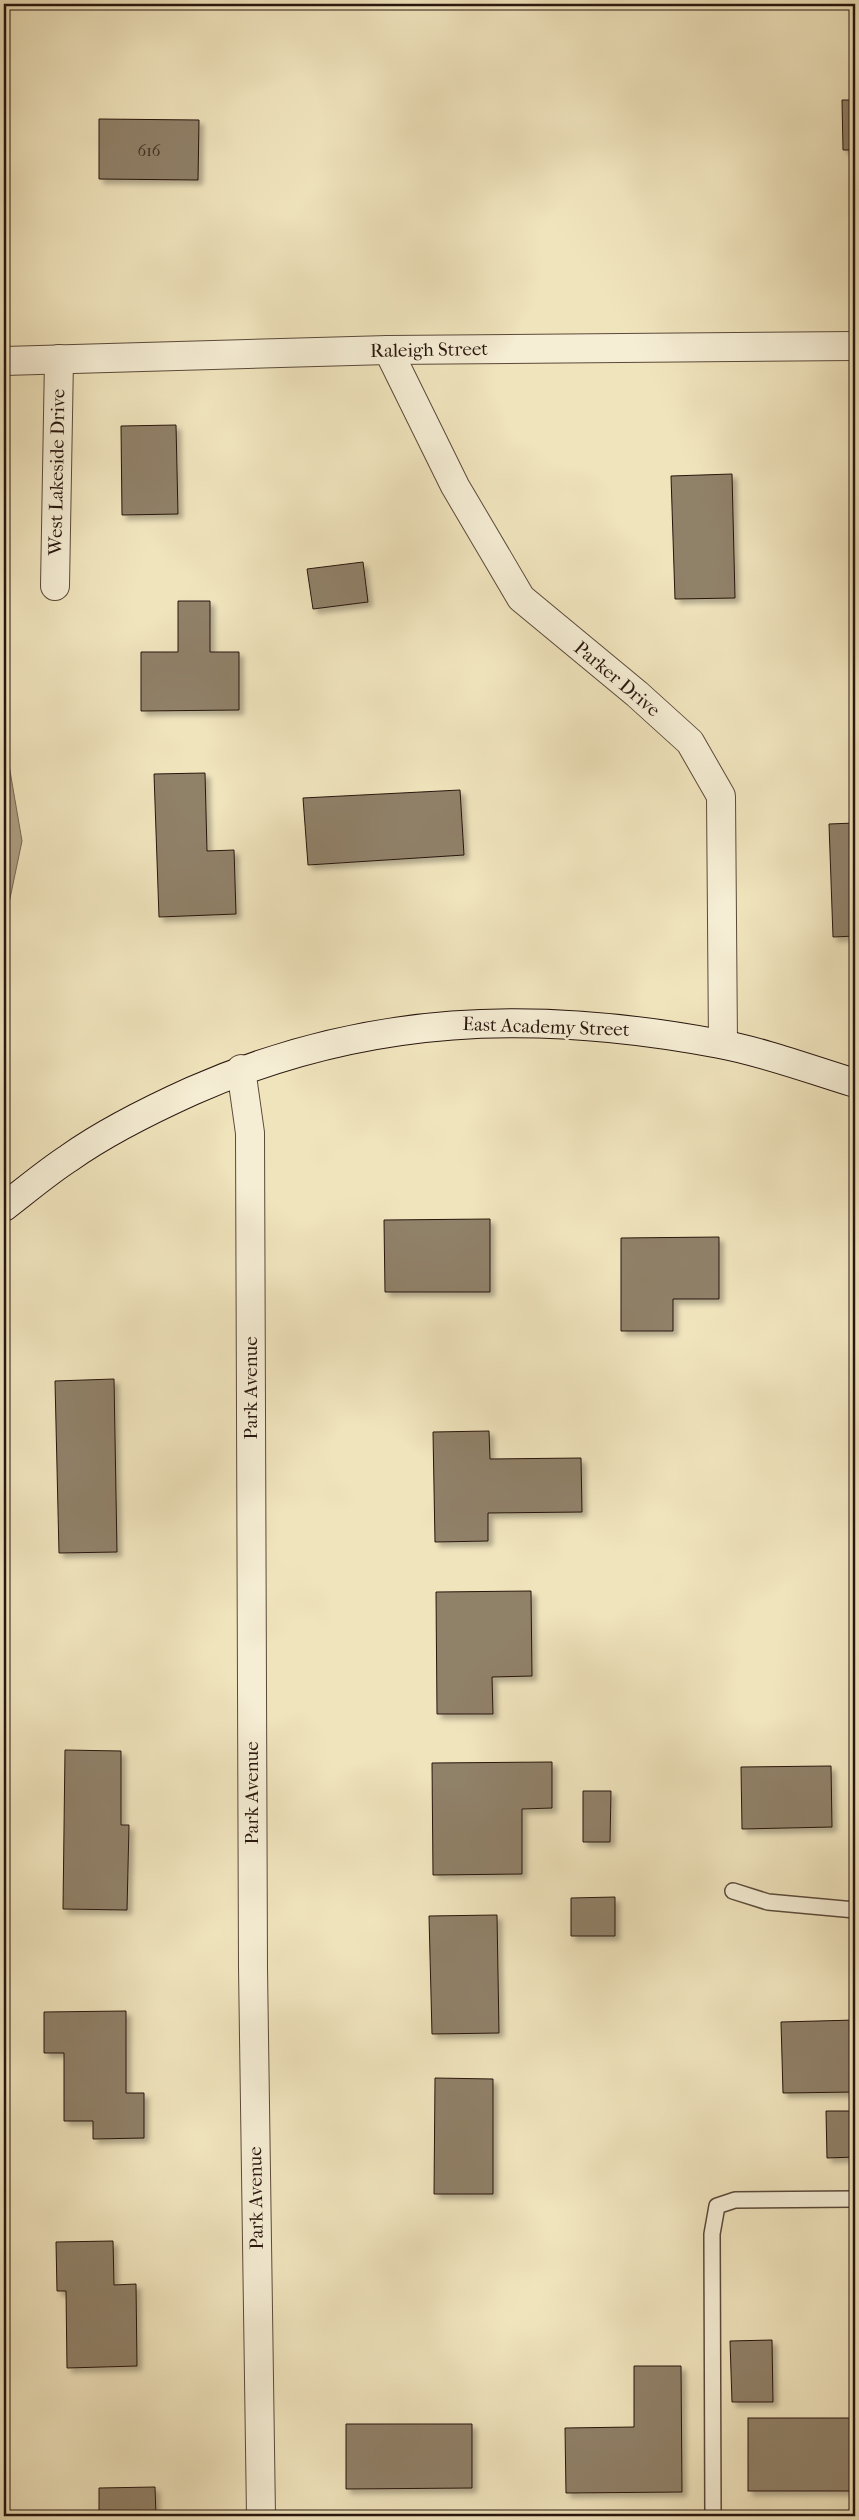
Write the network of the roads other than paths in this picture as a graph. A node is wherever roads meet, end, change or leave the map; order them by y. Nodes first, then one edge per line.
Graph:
1 (855, 346) edge
2 (388, 350) junction
3 (58, 359) junction
4 (4, 361) edge
5 (55, 586) dead end
6 (723, 1044) junction
7 (241, 1070) junction
8 (855, 1083) edge
9 (4, 1207) edge
10 (733, 1890) dead end
11 (855, 1910) edge
12 (855, 2199) edge
13 (261, 2516) edge
14 (713, 2516) edge

1 - 2 street, Raleigh Street
2 - 3 street, Raleigh Street
2 - 6 street, Parker Drive
3 - 4 street, Raleigh Street
3 - 5 street, West Lakeside Drive
6 - 7 street, East Academy Street
6 - 8 street, East Academy Street
7 - 9 street, East Academy Street
7 - 13 street, Park Avenue
10 - 11 lane
12 - 14 lane

